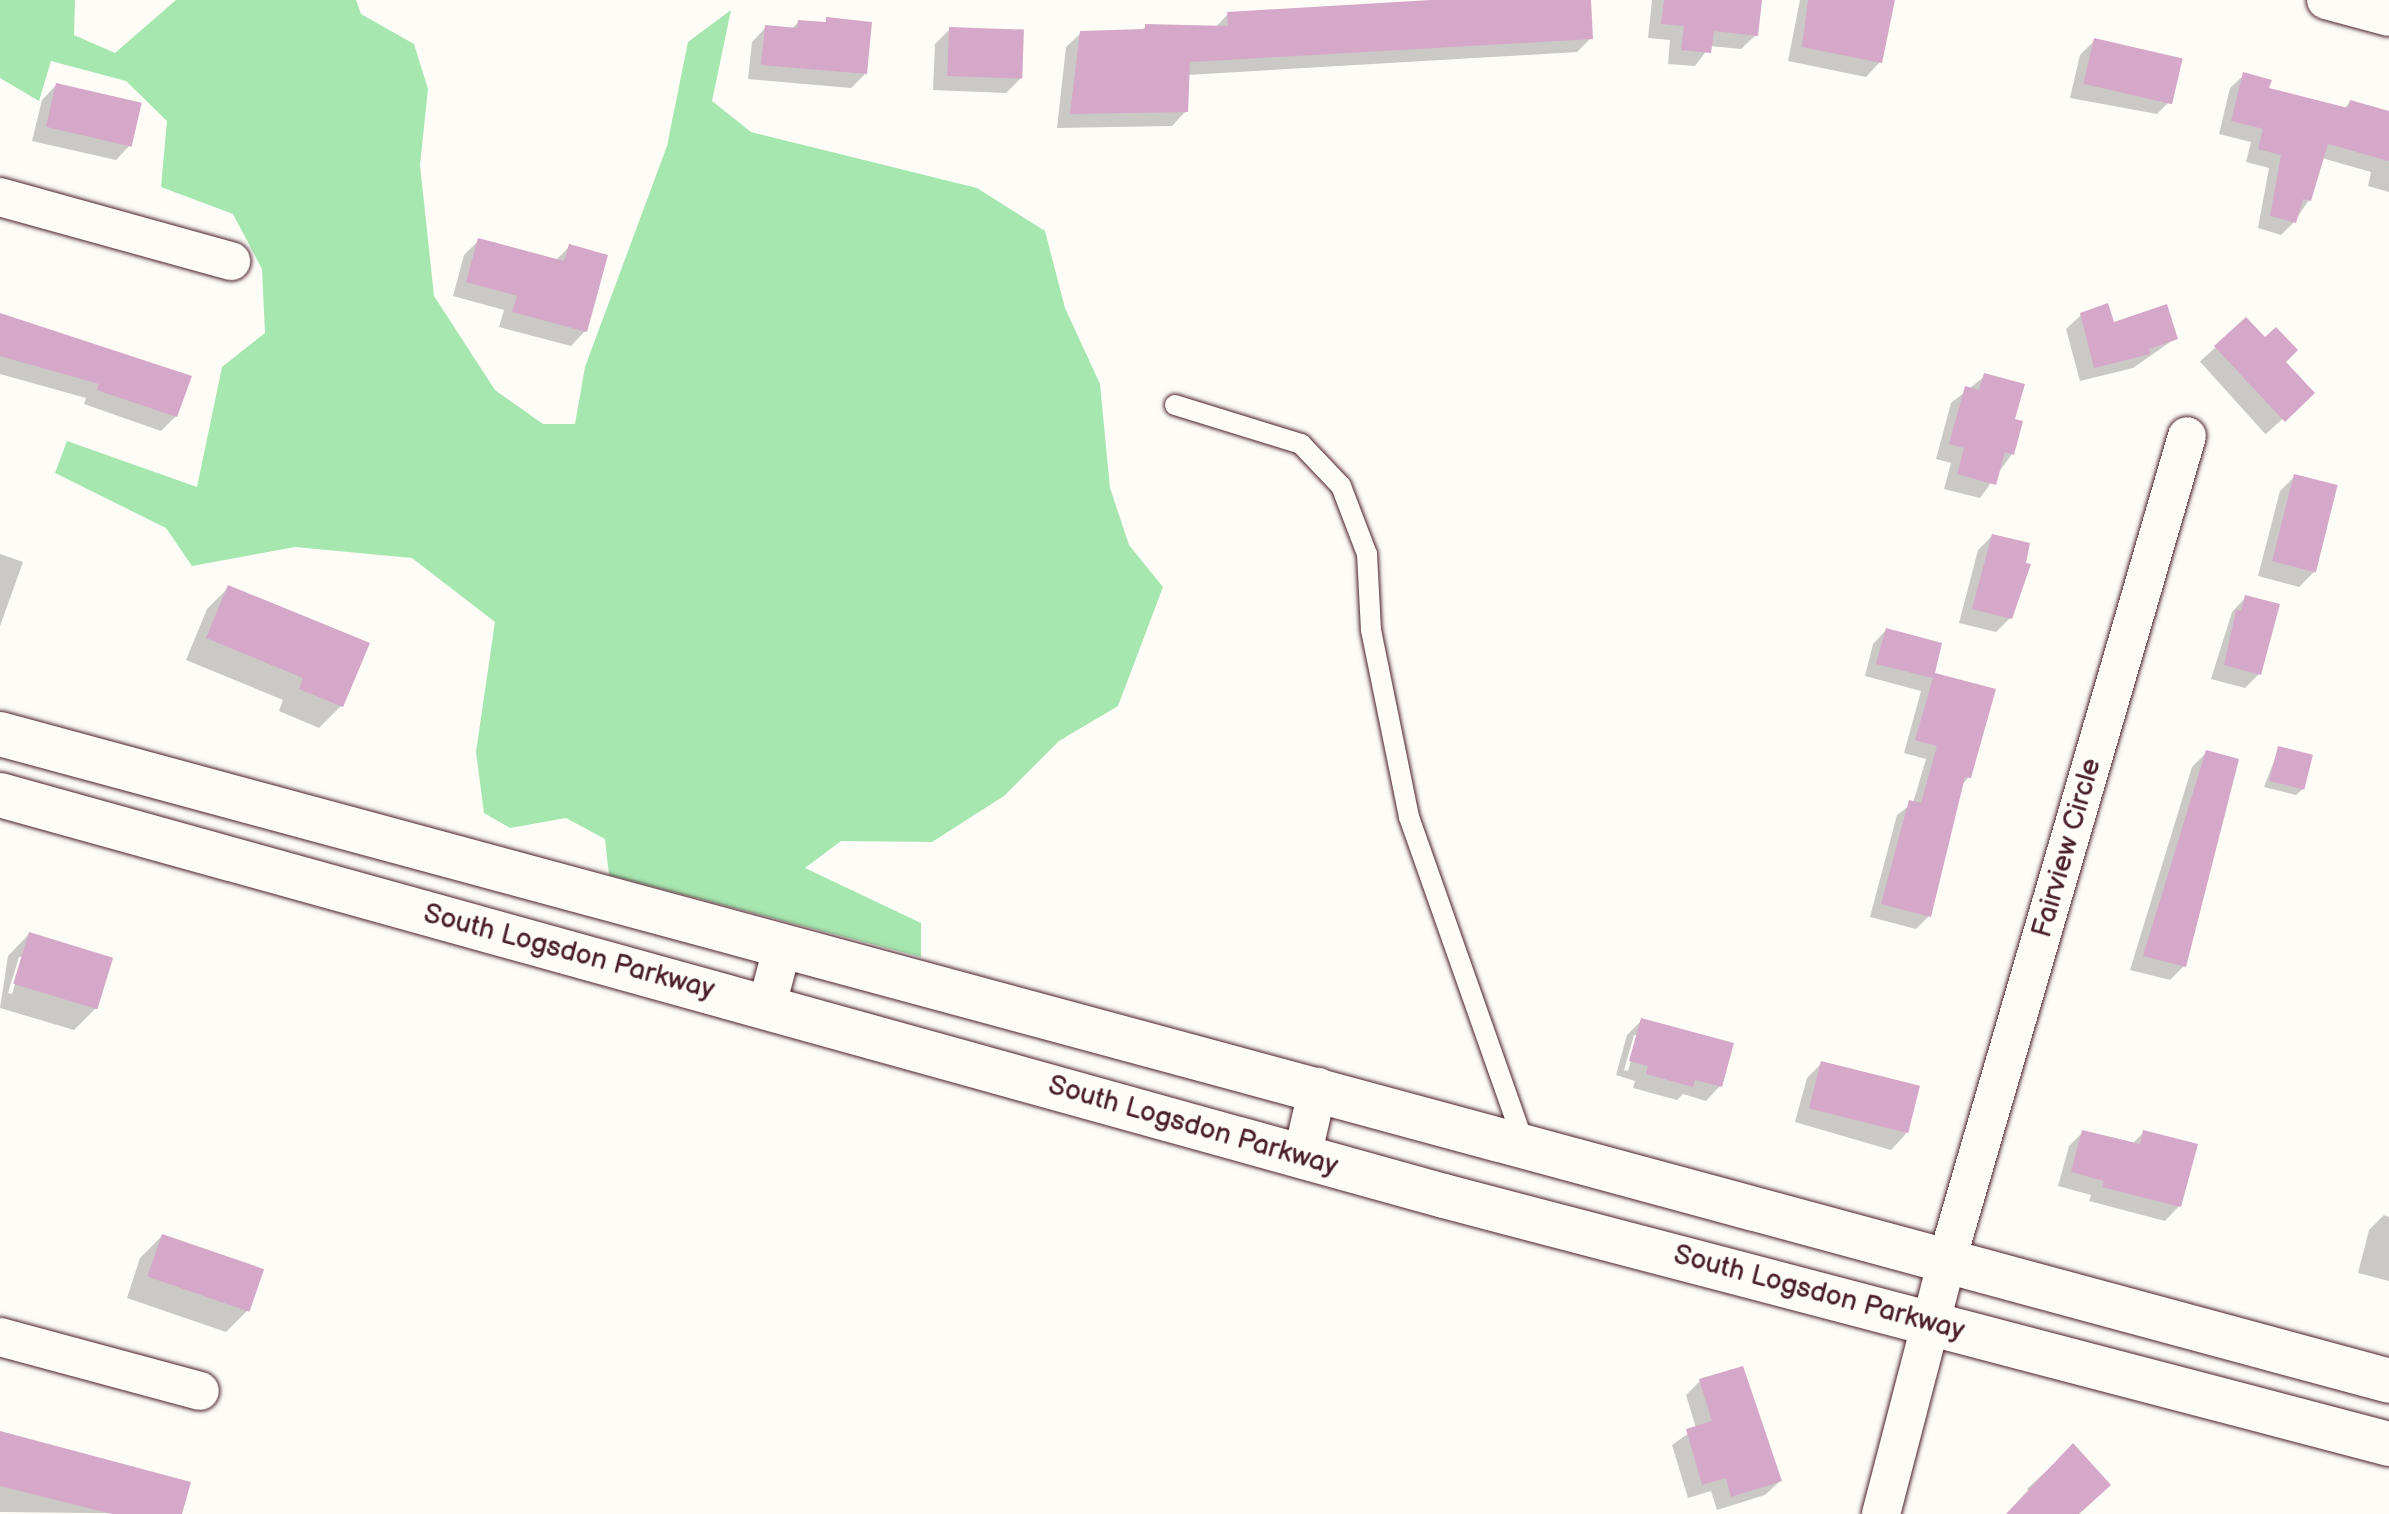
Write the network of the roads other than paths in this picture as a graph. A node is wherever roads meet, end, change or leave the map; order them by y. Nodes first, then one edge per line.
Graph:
1 (2326, 0) edge
2 (2389, 17) edge
3 (0, 197) edge
4 (231, 261) dead end
5 (1175, 405) dead end
6 (2187, 436) dead end
7 (0, 734) edge
8 (0, 795) edge
9 (783, 945) junction
10 (767, 1005) junction
11 (1318, 1087) junction
12 (1524, 1143) junction
13 (1302, 1157) junction
14 (1947, 1260) junction
15 (1931, 1321) junction
16 (0, 1337) edge
17 (2389, 1381) edge
18 (200, 1391) dead end
19 (2389, 1444) edge
20 (1881, 1514) edge

1 - 2 street
3 - 4 street
5 - 12 lane
6 - 14 street, Fairview Circle
7 - 9 main road
8 - 10 main road, South Logsdon Parkway
9 - 10 street
9 - 11 main road
10 - 13 main road, South Logsdon Parkway
11 - 12 main road
11 - 13 street
12 - 14 main road
13 - 15 main road, South Logsdon Parkway
14 - 15 street, Fairview Circle
14 - 17 main road
15 - 19 main road, South Logsdon Parkway
15 - 20 street, Fairview Circle
16 - 18 street

